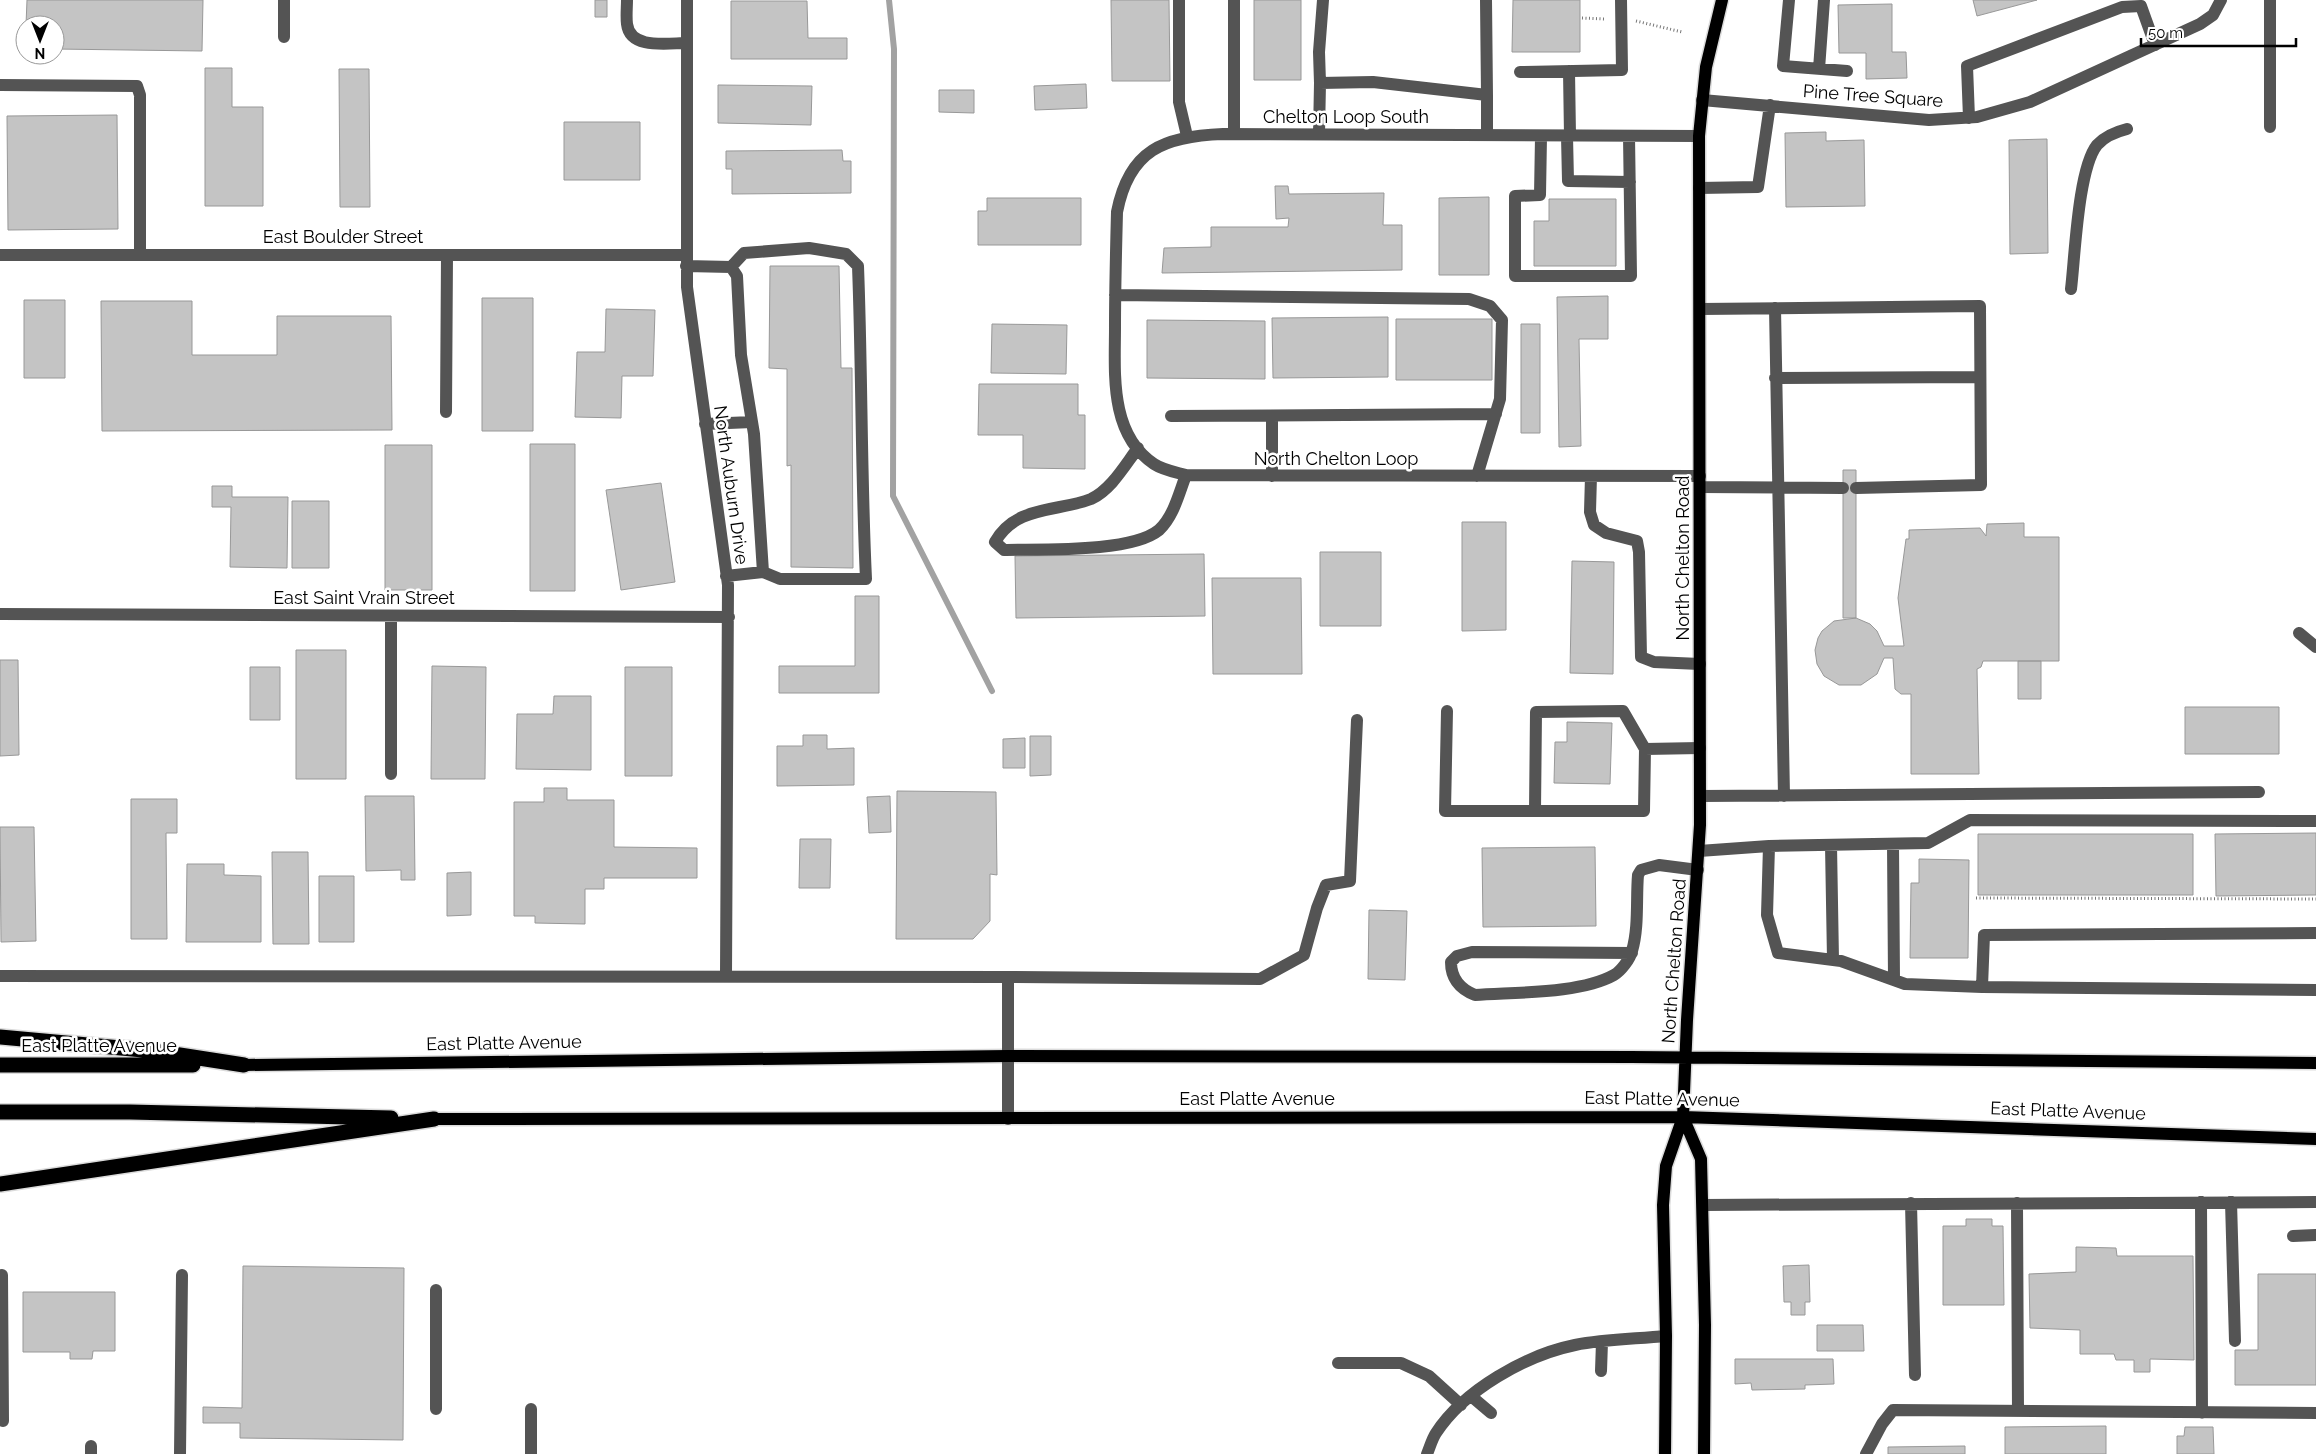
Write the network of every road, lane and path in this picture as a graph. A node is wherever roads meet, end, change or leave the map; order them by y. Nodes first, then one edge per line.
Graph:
1 (284, 0) edge
2 (627, 0) edge
3 (687, 0) edge
4 (1179, 0) edge
5 (1234, 0) edge
6 (1323, 0) edge
7 (1486, 0) edge
8 (1621, 0) edge
9 (1722, 0) edge
10 (1789, 0) edge
11 (1824, 0) edge
12 (2222, 0) edge
13 (2270, 0) edge
14 (284, 37) dead end
15 (687, 43) junction
16 (2155, 44) junction
17 (1819, 69) junction
18 (1569, 71) junction
19 (1847, 71) dead end
20 (1520, 72) dead end
21 (1320, 83) junction
22 (0, 85) edge
23 (1487, 95) junction
24 (1702, 100) junction
25 (1770, 105) junction
26 (1968, 118) junction
27 (2270, 127) dead end
28 (2127, 129) dead end
29 (1234, 134) junction
30 (1319, 134) junction
31 (1487, 135) junction
32 (1187, 136) junction
33 (1568, 136) junction
34 (1630, 136) junction
35 (1699, 136) junction
36 (1541, 137) junction
37 (1630, 182) junction
38 (1699, 188) junction
39 (0, 255) edge
40 (140, 255) junction
41 (447, 255) junction
42 (686, 260) junction
43 (731, 267) junction
44 (2071, 289) dead end
45 (1115, 295) junction
46 (1775, 308) junction
47 (1700, 309) junction
48 (1980, 377) junction
49 (1775, 378) junction
50 (446, 412) dead end
51 (1496, 414) junction
52 (1171, 416) dead end
53 (1272, 416) junction
54 (752, 422) junction
55 (705, 424) junction
56 (1138, 448) junction
57 (1186, 475) junction
58 (1272, 476) junction
59 (1477, 476) junction
60 (1591, 476) junction
61 (1700, 482) junction
62 (1777, 489) junction
63 (764, 572) junction
64 (726, 576) junction
65 (0, 614) edge
66 (392, 616) junction
67 (729, 617) junction
68 (2299, 633) dead end
69 (2316, 647) edge
70 (1700, 664) junction
71 (1447, 711) dead end
72 (1357, 720) dead end
73 (1700, 748) junction
74 (1645, 749) junction
75 (392, 774) dead end
76 (2259, 792) dead end
77 (1700, 796) junction
78 (1784, 796) junction
79 (1535, 811) junction
80 (2316, 821) edge
81 (1893, 844) junction
82 (1831, 845) junction
83 (1769, 846) junction
84 (1699, 851) junction
85 (1698, 870) junction
86 (1976, 898) dead end
87 (2316, 899) edge
88 (2316, 933) edge
89 (1632, 953) junction
90 (1833, 960) junction
91 (726, 975) junction
92 (0, 976) edge
93 (1008, 976) junction
94 (1894, 980) junction
95 (1982, 986) junction
96 (2316, 990) edge
97 (0, 1037) edge
98 (1008, 1056) junction
99 (1684, 1057) junction
100 (2316, 1063) edge
101 (0, 1064) edge
102 (244, 1065) junction
103 (0, 1112) edge
104 (1683, 1117) junction
105 (434, 1119) junction
106 (1008, 1119) junction
107 (2316, 1139) edge
108 (0, 1184) edge
109 (2200, 1202) junction
110 (2231, 1202) junction
111 (2316, 1202) edge
112 (2017, 1203) junction
113 (1703, 1204) junction
114 (1911, 1204) junction
115 (2316, 1235) edge
116 (2293, 1236) dead end
117 (2, 1275) dead end
118 (182, 1275) dead end
119 (436, 1290) dead end
120 (1666, 1336) junction
121 (1602, 1342) junction
122 (2235, 1342) dead end
123 (1338, 1363) dead end
124 (1601, 1371) dead end
125 (1915, 1375) dead end
126 (1471, 1396) junction
127 (1461, 1405) junction
128 (436, 1409) dead end
129 (531, 1409) dead end
130 (2018, 1412) junction
131 (2202, 1412) junction
132 (1491, 1413) dead end
133 (2316, 1413) edge
134 (3, 1421) dead end
135 (180, 1454) edge
136 (530, 1454) edge
137 (1427, 1454) edge
138 (1665, 1454) edge
139 (1704, 1454) edge
140 (1866, 1454) edge

1 - 14 street
2 - 15 street
3 - 15 street, North Auburn Drive
4 - 32 street
5 - 29 street
6 - 21 street
7 - 23 street
8 - 18 street
9 - 24 main road, North Chelton Road
10 - 17 street
11 - 17 street
12 - 16 street, Pine Tree Square
13 - 27 street
15 - 42 street, North Auburn Drive
16 - 26 street, Pine Tree Square
16 - 26 street
17 - 19 street
18 - 20 street
18 - 33 street
21 - 23 street
21 - 30 street
22 - 40 street
23 - 31 street
24 - 25 street, Pine Tree Square
24 - 35 main road, North Chelton Road
25 - 26 street, Pine Tree Square
25 - 38 street
28 - 44 street
29 - 30 street, Chelton Loop South
29 - 32 street, Chelton Loop South
30 - 31 street, Chelton Loop South
31 - 36 street, Chelton Loop South
32 - 45 street, Chelton Loop South
33 - 34 street, Chelton Loop South
33 - 36 street, Chelton Loop South
33 - 37 street
34 - 35 street, Chelton Loop South
34 - 37 street
35 - 38 main road, North Chelton Road
36 - 37 street
38 - 47 main road, North Chelton Road
39 - 40 street, East Boulder Street
40 - 41 street, East Boulder Street
41 - 42 street, East Boulder Street
41 - 50 street
42 - 43 street, East Boulder Street
42 - 55 street, North Auburn Drive
43 - 54 street
43 - 63 street
45 - 51 street
45 - 56 street, North Chelton Loop
46 - 47 street
46 - 48 street
46 - 49 street
47 - 61 main road, North Chelton Road
48 - 49 street
48 - 62 street, North Chelton Loop
49 - 62 street
51 - 53 street
51 - 59 street
52 - 53 street
53 - 58 street
54 - 55 street
54 - 63 street
55 - 64 street, North Auburn Drive
56 - 57 street, North Chelton Loop
56 - 57 street
57 - 58 street, North Chelton Loop
58 - 59 street, North Chelton Loop
59 - 60 street, North Chelton Loop
60 - 61 street, North Chelton Loop
60 - 70 street
61 - 62 street, North Chelton Loop
61 - 70 main road, North Chelton Road
62 - 78 street
63 - 64 street
64 - 67 street, North Auburn Drive
65 - 66 street, East Saint Vrain Street
66 - 67 street, East Saint Vrain Street
66 - 75 street
67 - 91 street, North Auburn Drive
68 - 69 street
70 - 73 main road, North Chelton Road
71 - 79 street
72 - 93 street
73 - 74 street
73 - 77 main road, North Chelton Road
74 - 79 street
74 - 79 street
76 - 78 street
77 - 78 street
77 - 84 main road, North Chelton Road
80 - 81 street
81 - 82 street
81 - 94 street
82 - 83 street
82 - 90 street
83 - 84 street
83 - 90 street
84 - 85 main road, North Chelton Road
85 - 89 street
85 - 99 main road, North Chelton Road
86 - 87 path
88 - 95 street
89 - 89 street
90 - 94 street
91 - 92 street
91 - 93 street
93 - 98 street
94 - 95 street
95 - 96 street
97 - 102 highway
98 - 99 main road, East Platte Avenue
98 - 102 main road, East Platte Avenue
98 - 106 street
99 - 100 main road, East Platte Avenue
99 - 104 main road, North Chelton Road
101 - 102 highway, East Platte Avenue
103 - 105 highway, East Platte Avenue
104 - 106 main road, East Platte Avenue
104 - 107 main road, East Platte Avenue
104 - 113 main road, North Chelton Road
104 - 120 main road, North Chelton Road
105 - 106 main road, East Platte Avenue
105 - 108 highway
109 - 110 street
109 - 112 street
109 - 131 street
110 - 111 street
110 - 122 street
112 - 114 street
112 - 130 street
113 - 114 street
113 - 139 main road, North Chelton Road
114 - 125 street
115 - 116 street
117 - 134 street
118 - 135 street
119 - 128 street
120 - 121 street
120 - 138 main road, North Chelton Road
121 - 124 street
121 - 126 street
123 - 127 street
126 - 127 street
126 - 132 street
127 - 137 street
129 - 136 street
130 - 131 street
130 - 140 street
131 - 133 street

